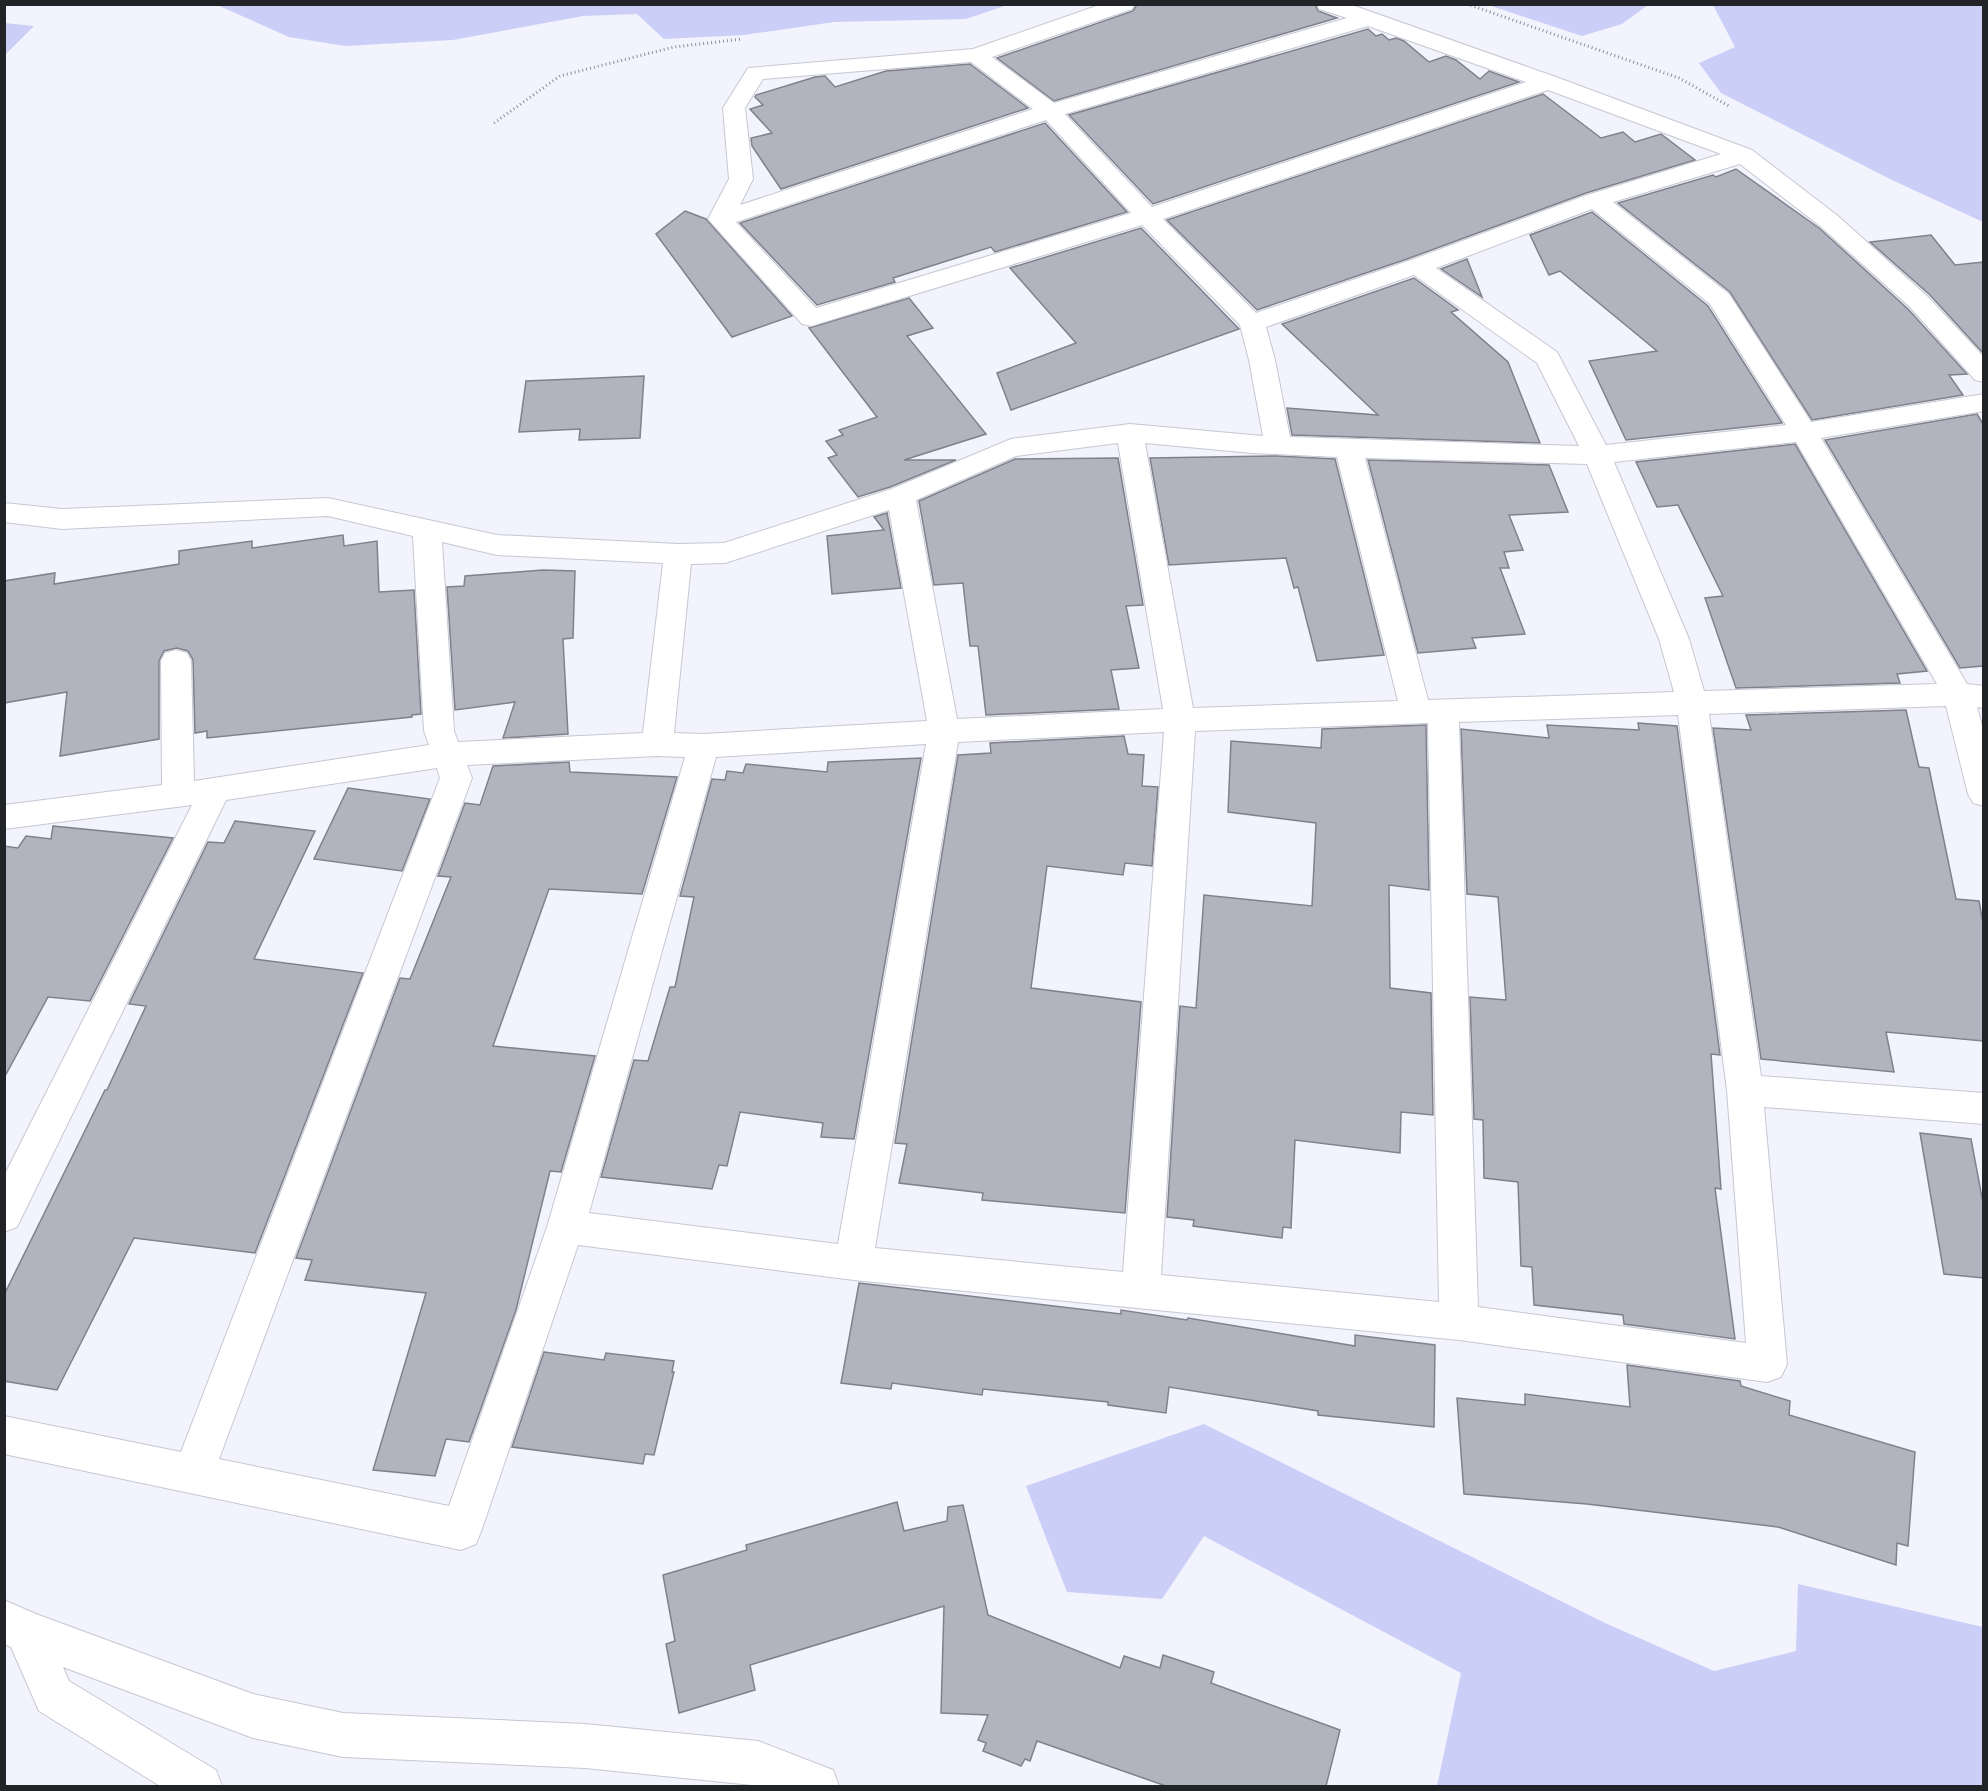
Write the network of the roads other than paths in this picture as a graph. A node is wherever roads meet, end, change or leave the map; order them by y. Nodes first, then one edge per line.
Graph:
1 (1125, 4) edge
2 (1327, 4) edge
3 (1365, 20) junction
4 (976, 55) junction
5 (1548, 82) junction
6 (1050, 111) junction
7 (1744, 154) junction
8 (1595, 200) junction
9 (1147, 216) junction
10 (720, 219) junction
11 (1417, 266) junction
12 (1252, 323) junction
13 (1983, 374) edge
14 (1983, 402) edge
15 (1804, 432) junction
16 (1130, 433) junction
17 (1278, 445) junction
18 (1349, 449) junction
19 (1597, 455) junction
20 (901, 496) junction
21 (4, 512) edge
22 (427, 529) junction
23 (678, 554) junction
24 (176, 661) dead end
25 (1971, 695) edge
26 (1692, 703) junction
27 (1430, 712) junction
28 (1180, 720) junction
29 (944, 731) junction
30 (657, 744) junction
31 (704, 746) junction
32 (449, 754) junction
33 (215, 790) junction
34 (178, 793) junction
35 (1983, 794) edge
36 (4, 817) edge
37 (1745, 1090) junction
38 (1983, 1109) edge
39 (4, 1215) edge
40 (566, 1227) junction
41 (854, 1263) junction
42 (1141, 1290) junction
43 (1459, 1322) junction
44 (4, 1435) edge
45 (193, 1474) junction
46 (15, 1626) edge
47 (200, 1786) edge
48 (817, 1786) edge

1 - 4 street
2 - 3 street
3 - 5 street
3 - 6 street
4 - 6 street
4 - 10 street
5 - 7 street
5 - 9 street
6 - 9 street
6 - 10 street
7 - 8 street
7 - 13 street
8 - 11 street
8 - 15 street
9 - 10 street
9 - 12 street
11 - 12 street
11 - 19 street
12 - 17 street
14 - 15 street
15 - 19 street
15 - 25 street
16 - 17 street
16 - 20 street
16 - 28 street
17 - 18 street
18 - 19 street
18 - 27 street
19 - 26 street
20 - 23 street
20 - 29 street
21 - 22 street
22 - 23 street
22 - 32 street
23 - 30 street
24 - 34 street
25 - 26 street
25 - 35 street
26 - 27 street
26 - 37 street
27 - 28 street
27 - 43 street
28 - 29 street
28 - 42 street
29 - 31 street
29 - 41 street
30 - 31 street
30 - 32 street
31 - 40 street
32 - 33 street
32 - 45 street
33 - 34 street
33 - 39 street
34 - 36 street
37 - 38 street
37 - 43 street
40 - 41 street
40 - 45 street
41 - 42 street
42 - 43 street
44 - 45 street
46 - 47 street
46 - 48 street

